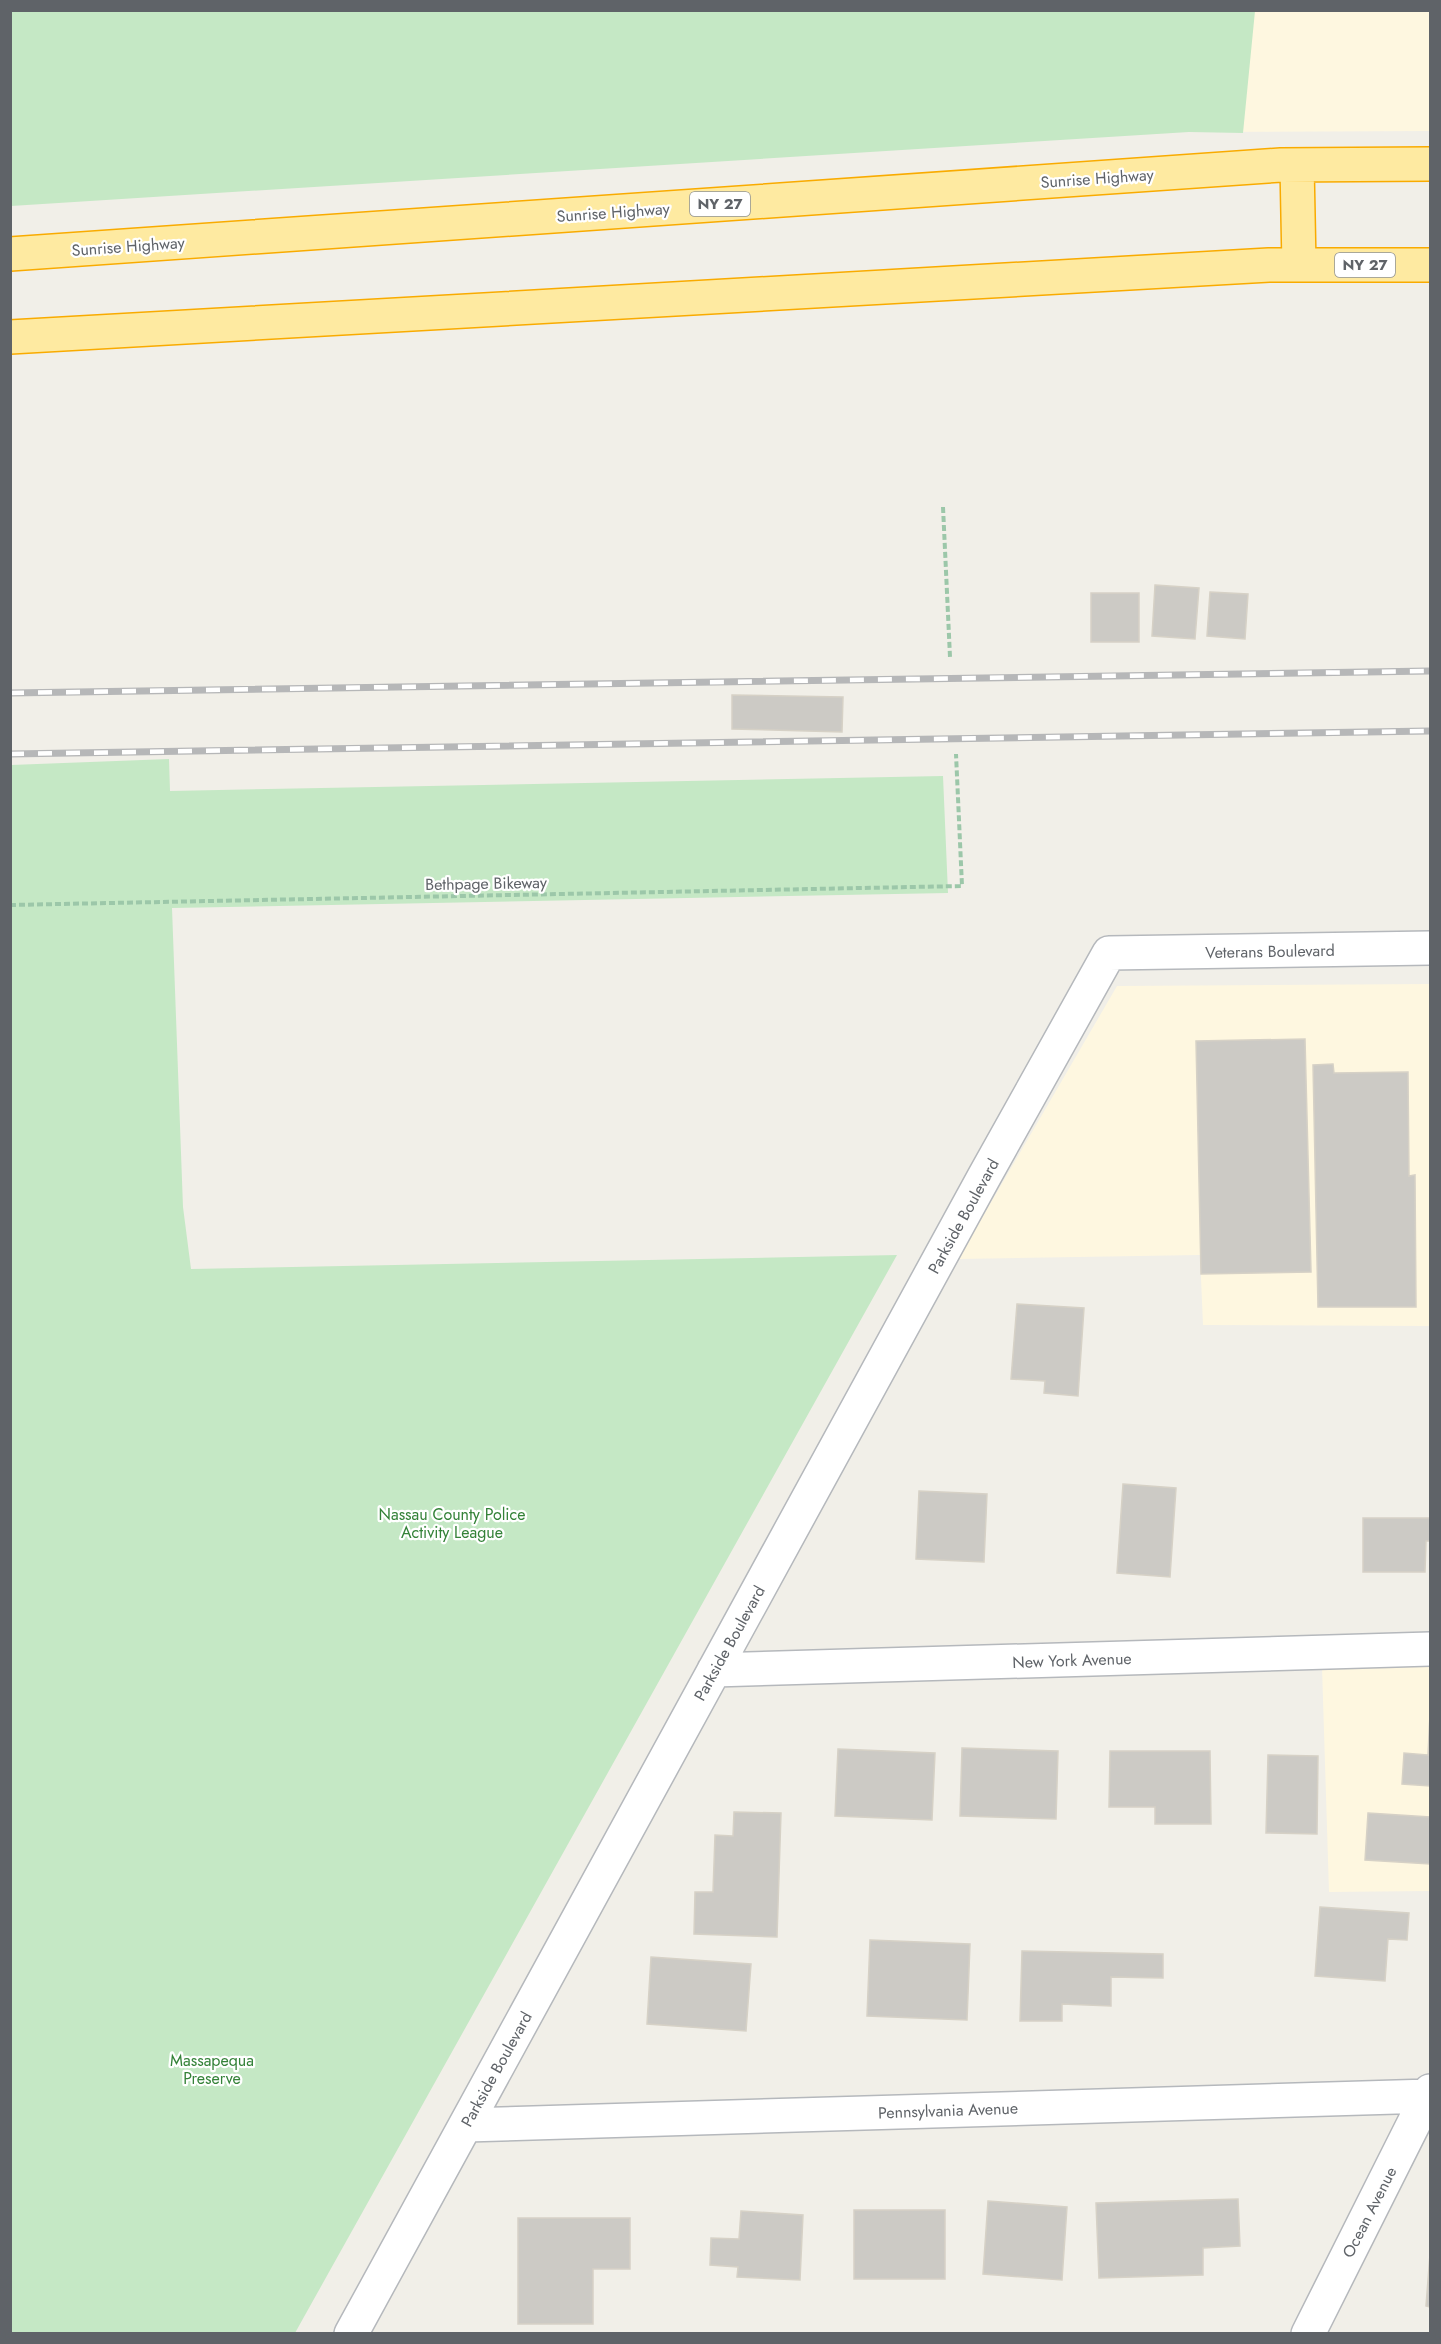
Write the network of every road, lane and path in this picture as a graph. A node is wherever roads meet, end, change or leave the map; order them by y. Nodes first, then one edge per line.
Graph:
1 (1431, 164) edge
2 (1297, 165) junction
3 (10, 254) edge
4 (1299, 265) junction
5 (1431, 265) edge
6 (10, 337) edge
7 (943, 507) dead end
8 (950, 657) dead end
9 (956, 753) dead end
10 (10, 904) edge
11 (1431, 948) edge
12 (1109, 953) joint
13 (1431, 1649) edge
14 (714, 1670) junction
15 (1430, 2094) edge
16 (466, 2125) junction
17 (351, 2334) edge
18 (1308, 2334) edge

1 - 2 highway, Sunrise Highway / NY 27
2 - 3 highway, Sunrise Highway / NY 27
2 - 4 highway
4 - 5 highway, NY 27
4 - 6 highway, NY 27
7 - 8 path
9 - 10 path, Bethpage Bikeway
11 - 12 street, Veterans Boulevard
12 - 14 street, Parkside Boulevard
13 - 14 street, New York Avenue
14 - 16 street, Parkside Boulevard
15 - 16 street, Pennsylvania Avenue
15 - 18 street, Ocean Avenue
16 - 17 street, Parkside Boulevard

